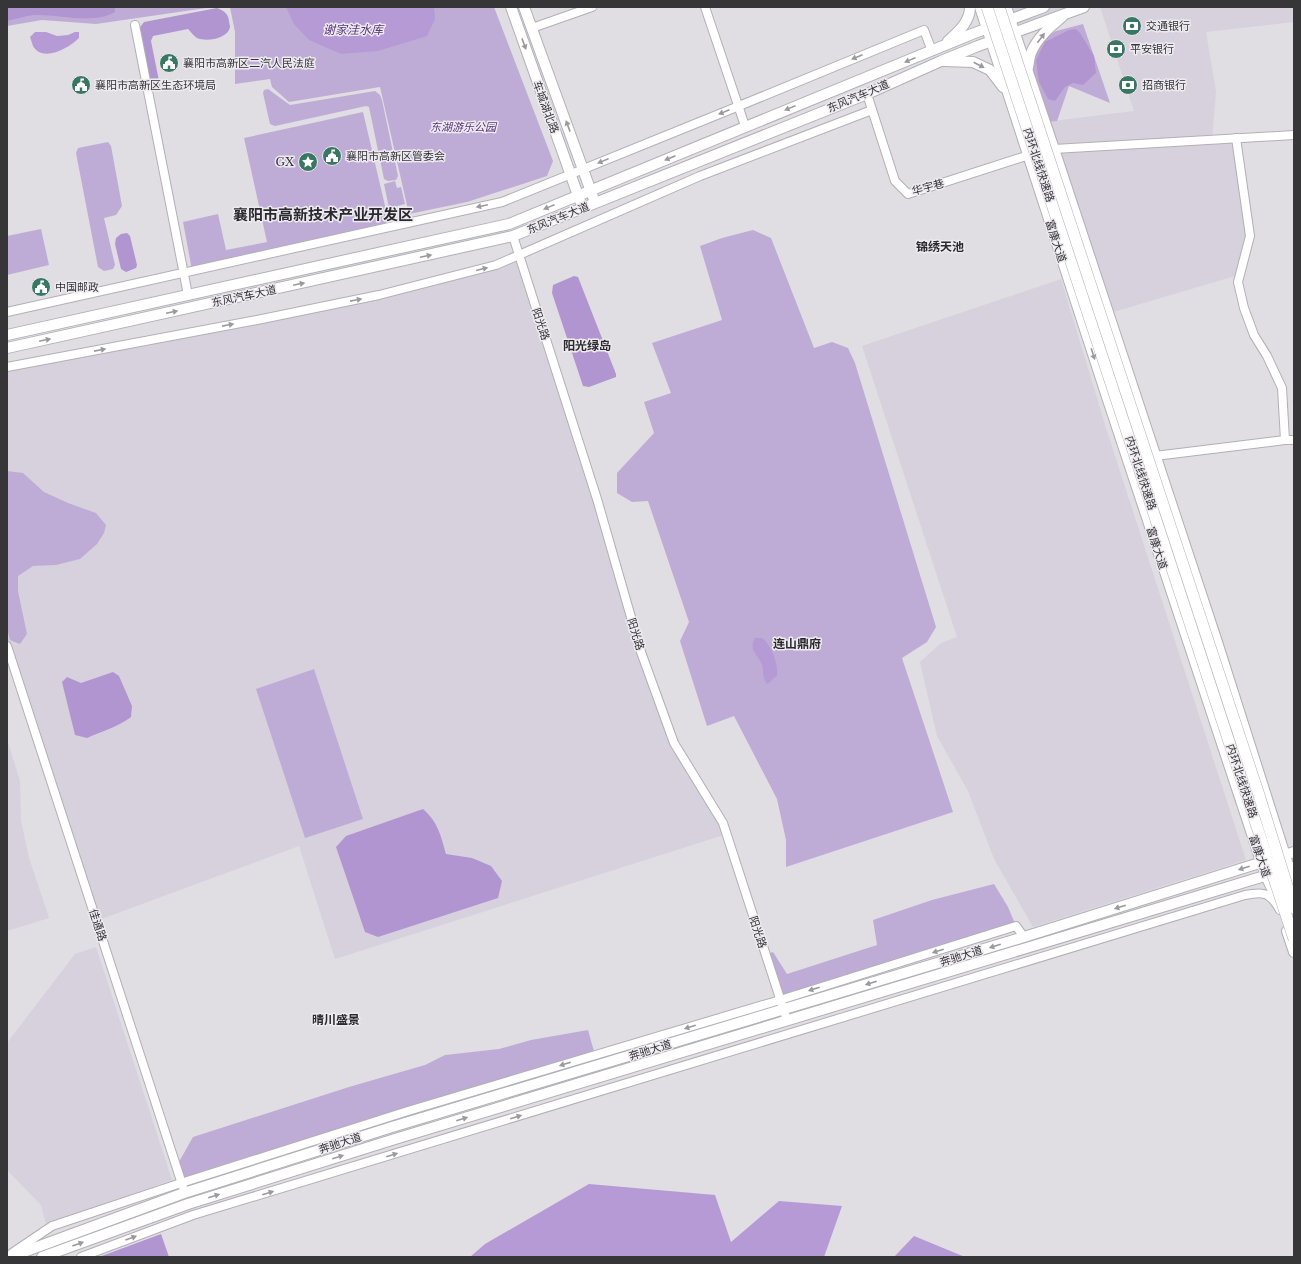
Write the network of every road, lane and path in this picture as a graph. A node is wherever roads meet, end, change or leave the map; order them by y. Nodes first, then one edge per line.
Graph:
1 (511, 7) edge
2 (524, 7) edge
3 (592, 7) edge
4 (705, 7) edge
5 (970, 7) edge
6 (980, 7) edge
7 (987, 7) edge
8 (999, 7) edge
9 (1006, 7) edge
10 (1044, 7) edge
11 (1084, 7) edge
12 (1068, 12) junction
13 (1010, 19) junction
14 (135, 25) dead end
15 (532, 28) junction
16 (986, 29) junction
17 (1014, 32) junction
18 (990, 41) junction
19 (936, 49) junction
20 (941, 61) junction
21 (1027, 71) junction
22 (867, 94) junction
23 (1008, 94) junction
24 (739, 106) junction
25 (872, 110) junction
26 (746, 126) junction
27 (1294, 135) edge
28 (1236, 138) junction
29 (1054, 149) junction
30 (1029, 155) junction
31 (584, 169) junction
32 (570, 174) junction
33 (591, 190) junction
34 (578, 195) junction
35 (596, 202) junction
36 (583, 207) junction
37 (513, 236) junction
38 (519, 254) junction
39 (183, 272) junction
40 (188, 295) junction
41 (7, 312) edge
42 (7, 335) edge
43 (7, 348) edge
44 (7, 368) edge
45 (1285, 440) junction
46 (1294, 440) edge
47 (1155, 456) junction
48 (1130, 465) junction
49 (7, 646) edge
50 (9, 661) edge
51 (1289, 853) edge
52 (1262, 862) junction
53 (1291, 868) edge
54 (1266, 876) junction
55 (1294, 894) edge
56 (1294, 908) edge
57 (1280, 910) junction
58 (1024, 937) junction
59 (1294, 939) edge
60 (1294, 952) edge
61 (890, 989) junction
62 (780, 1000) junction
63 (894, 1002) junction
64 (784, 1010) junction
65 (787, 1020) junction
66 (181, 1183) junction
67 (184, 1193) junction
68 (188, 1204) junction
69 (7, 1257) edge
70 (10, 1257) edge
71 (42, 1257) edge
72 (82, 1257) edge

1 -> 32 main road, 车城湖北路
2 - 15 main road, 车城湖北路
3 - 15 street
4 - 24 street
5 - 19 main road
6 - 16 main road, 富康大道
7 - 59 highway, 内环北线快速路, bridge
8 - 56 highway, 内环北线快速路, bridge
9 - 13 main road, 富康大道
10 - 13 main road, 东风汽车大道
11 - 12 main road, 东风汽车大道
12 - 17 main road, 东风汽车大道
21 -> 12 main road
13 - 16 main road, 东风汽车大道
13 - 17 main road, 富康大道
14 - 39 street
31 -> 15 main road, 车城湖北路
16 - 18 main road, 富康大道
16 - 19 main road, 东风汽车大道
17 - 18 main road, 东风汽车大道
17 - 21 main road, 富康大道
18 - 20 main road, 东风汽车大道
18 - 23 main road, 富康大道
19 -> 24 street
19 -> 26 main road, 东风汽车大道
20 - 22 main road, 东风汽车大道
20 -> 23 main road
21 - 29 main road, 富康大道
22 - 25 street, 华宇巷
22 - 35 main road, 东风汽车大道
23 - 30 main road, 富康大道
24 - 26 street
24 -> 31 street
25 - 30 street, 华宇巷
25 - 38 street
26 -> 33 main road, 东风汽车大道
27 - 28 street
28 - 29 street
28 - 45 street
29 - 47 main road, 富康大道
30 -> 48 main road, 富康大道
31 - 32 street
31 - 33 main road, 车城湖北路
32 - 34 main road, 车城湖北路
32 -> 39 street
33 - 34 main road, 东风汽车大道
33 - 35 main road, 车城湖北路
34 - 36 main road, 车城湖北路
34 -> 40 main road, 东风汽车大道
35 - 36 main road, 东风汽车大道
36 - 37 main road, 东风汽车大道
37 - 38 street, 阳光路
43 -> 37 main road, 东风汽车大道
44 -> 38 street
38 - 62 street, 阳光路
39 - 40 street
39 - 41 street
40 - 42 main road, 东风汽车大道
45 - 46 street
45 - 47 street
47 - 48 street
47 - 51 main road, 富康大道
48 - 52 main road, 富康大道
49 - 50 street, 佳通路
50 - 66 street, 佳通路
51 - 52 main road, 奔驰大道
51 - 53 main road, 富康大道
52 - 54 main road, 富康大道
52 -> 58 main road, 奔驰大道
53 - 54 main road, 奔驰大道
53 - 55 main road, 富康大道
54 - 57 main road, 富康大道
54 - 61 main road, 奔驰大道
57 - 60 main road, 富康大道
57 - 63 street
58 -> 62 street
58 -> 64 main road, 奔驰大道
61 - 63 street
61 - 65 main road, 奔驰大道
62 - 64 street, 阳光路
62 -> 66 street
72 -> 63 street
64 - 65 street, 阳光路
64 - 67 main road, 奔驰大道
68 -> 65 main road, 奔驰大道
66 - 67 street, 佳通路
66 - 69 street
67 - 68 street, 佳通路
67 - 70 main road, 奔驰大道
71 -> 68 main road, 奔驰大道

